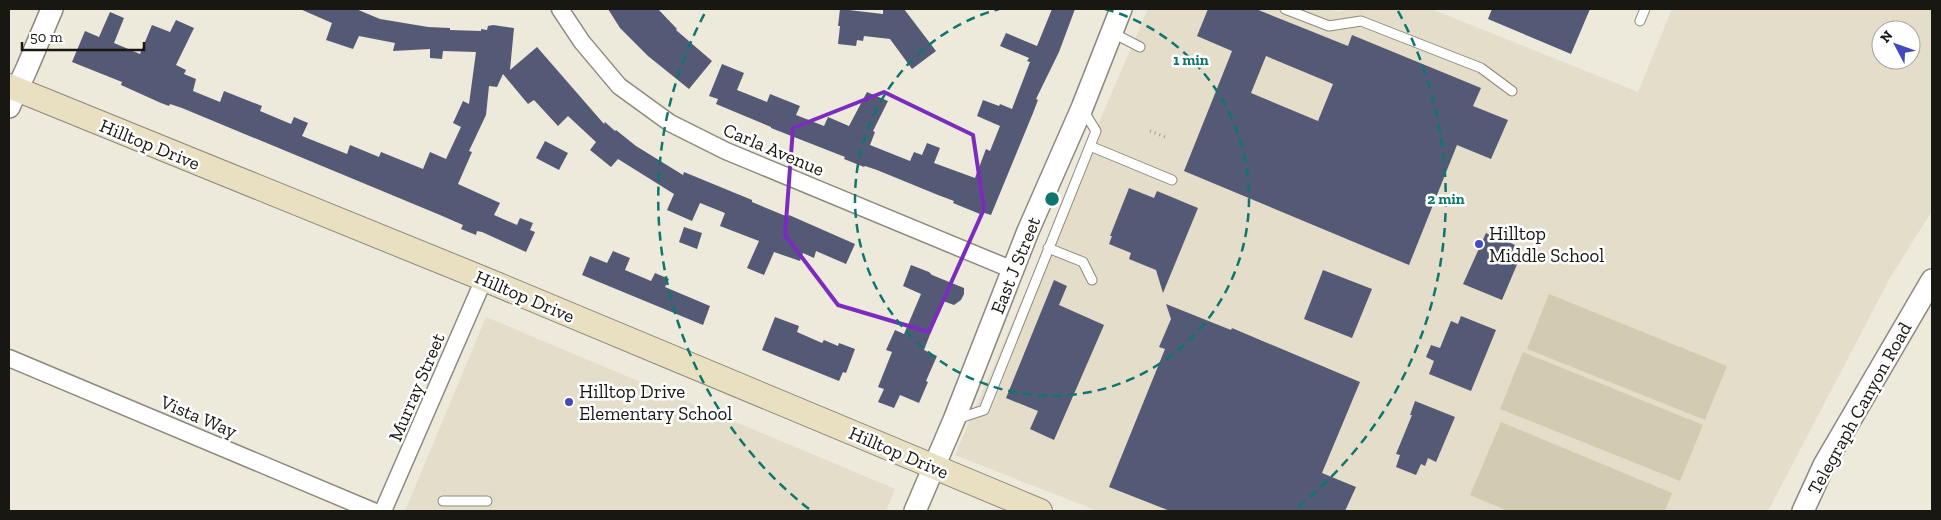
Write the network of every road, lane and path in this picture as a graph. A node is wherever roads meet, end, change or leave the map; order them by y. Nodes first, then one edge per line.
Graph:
1 (52, 9) edge
2 (560, 9) edge
3 (1121, 9) edge
4 (1285, 9) edge
5 (1645, 9) edge
6 (1640, 21) dead end
7 (1111, 32) junction
8 (1140, 47) dead end
9 (1512, 91) dead end
10 (12, 94) edge
11 (1082, 108) junction
12 (1150, 131) dead end
13 (1168, 138) dead end
14 (1090, 146) junction
15 (1172, 180) dead end
16 (1048, 248) junction
17 (1013, 270) junction
18 (484, 279) junction
19 (1092, 280) dead end
20 (1932, 280) edge
21 (9, 358) edge
22 (954, 420) junction
23 (934, 467) junction
24 (442, 501) dead end
25 (487, 501) dead end
26 (373, 511) edge
27 (383, 511) edge
28 (915, 511) edge
29 (1040, 511) edge
30 (1803, 511) edge

1 - 10 street
2 - 17 street, Carla Avenue
3 - 7 street, East J Street
4 - 9 lane
5 - 6 lane
7 - 8 lane
7 - 11 street, East J Street
10 - 18 main road, Hilltop Drive
11 - 14 lane
11 - 17 street, East J Street
12 - 13 path
14 - 15 lane
14 - 16 lane
16 - 19 lane
16 - 22 lane
17 - 22 street, East J Street
18 - 23 main road, Hilltop Drive
18 - 27 street, Murray Street
20 - 30 street, Telegraph Canyon Road
21 - 26 street, Vista Way
22 - 23 street, East J Street
23 - 28 street, East J Street
23 - 29 main road, Hilltop Drive
24 - 25 lane

